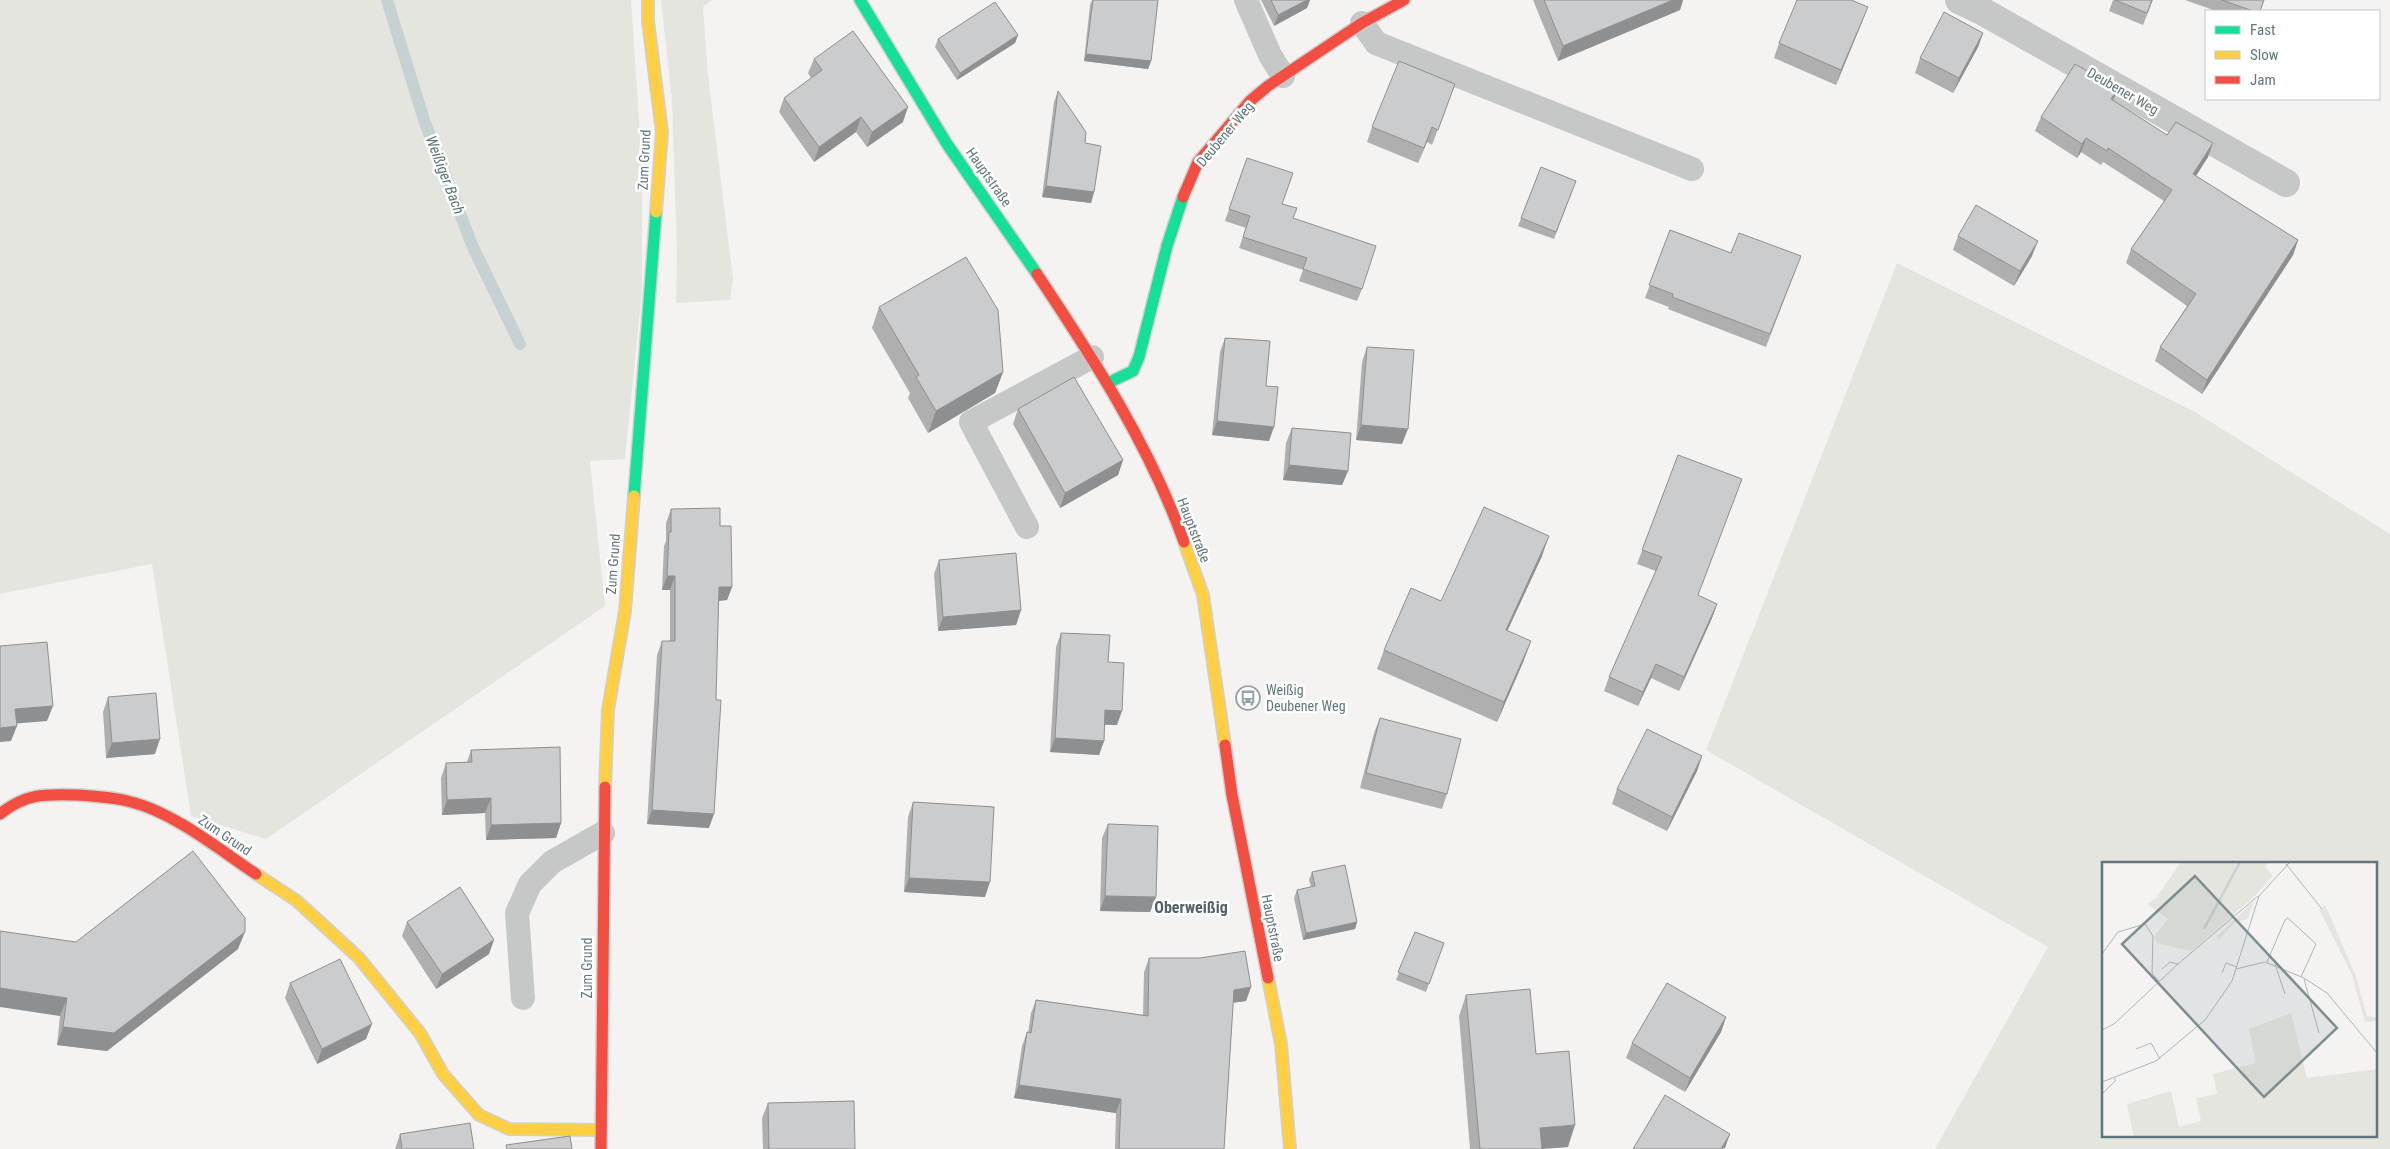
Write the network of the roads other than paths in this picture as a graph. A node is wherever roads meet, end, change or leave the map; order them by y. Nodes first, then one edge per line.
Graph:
1 (648, 0) edge
2 (860, 0) edge
3 (1246, 0) edge
4 (1404, 0) edge
5 (1959, 0) edge
6 (1362, 23) junction
7 (1283, 76) junction
8 (1692, 168) dead end
9 (2286, 183) dead end
10 (1092, 357) junction
11 (1108, 383) junction
12 (1027, 528) dead end
13 (0, 814) edge
14 (603, 833) junction
15 (523, 998) dead end
16 (601, 1130) junction
17 (601, 1149) edge
18 (1290, 1149) edge

1 - 14 street, Zum Grund
2 - 10 street, Hauptstraße
3 - 7 lane
4 - 6 street, Deubener Weg
5 - 9 street, Deubener Weg
6 - 7 street, Deubener Weg
6 - 8 lane
7 - 11 street, Deubener Weg
10 - 11 street, Hauptstraße
10 - 12 lane
11 - 18 street, Hauptstraße
13 - 16 street, Zum Grund
14 - 15 lane
14 - 16 street, Zum Grund
16 - 17 street, Zum Grund

